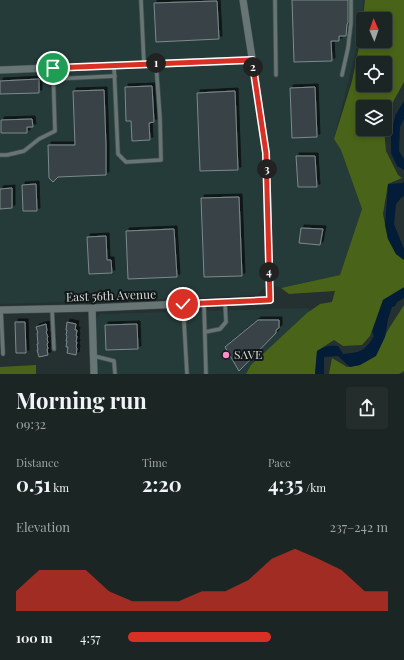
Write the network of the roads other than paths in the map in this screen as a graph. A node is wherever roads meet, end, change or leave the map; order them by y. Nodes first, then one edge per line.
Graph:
1 (141, 0) edge
2 (243, 0) edge
3 (276, 0) edge
4 (351, 0) edge
5 (252, 60) junction
6 (156, 63) junction
7 (144, 64) junction
8 (114, 65) junction
9 (53, 68) junction
10 (0, 70) edge
11 (276, 75) dead end
12 (342, 75) dead end
13 (114, 76) junction
14 (53, 79) junction
15 (0, 155) edge
16 (225, 302) junction
17 (204, 303) junction
18 (183, 304) junction
19 (92, 308) junction
20 (52, 309) junction
21 (1, 310) edge
22 (205, 332) junction
23 (54, 349) dead end
24 (3, 354) dead end
25 (94, 356) junction
26 (94, 374) edge
27 (115, 374) edge
28 (186, 374) edge
29 (206, 374) edge

1 - 7 lane
2 - 5 street
3 - 11 lane
4 - 12 lane
5 - 6 street
5 - 16 street, East 56th Avenue
6 - 7 street
6 - 13 lane
7 - 8 street
8 - 9 street
8 - 13 lane
9 - 10 street
9 - 14 lane
13 - 14 lane
14 - 15 lane
16 - 17 street, East 56th Avenue
16 - 22 lane
17 - 18 street, East 56th Avenue
17 - 22 lane
18 - 19 street, East 56th Avenue
18 - 28 lane
19 - 20 street, East 56th Avenue
19 - 25 street
20 - 21 street, East 56th Avenue
20 - 23 lane
21 - 24 lane
22 - 29 lane
25 - 26 street
25 - 27 lane

